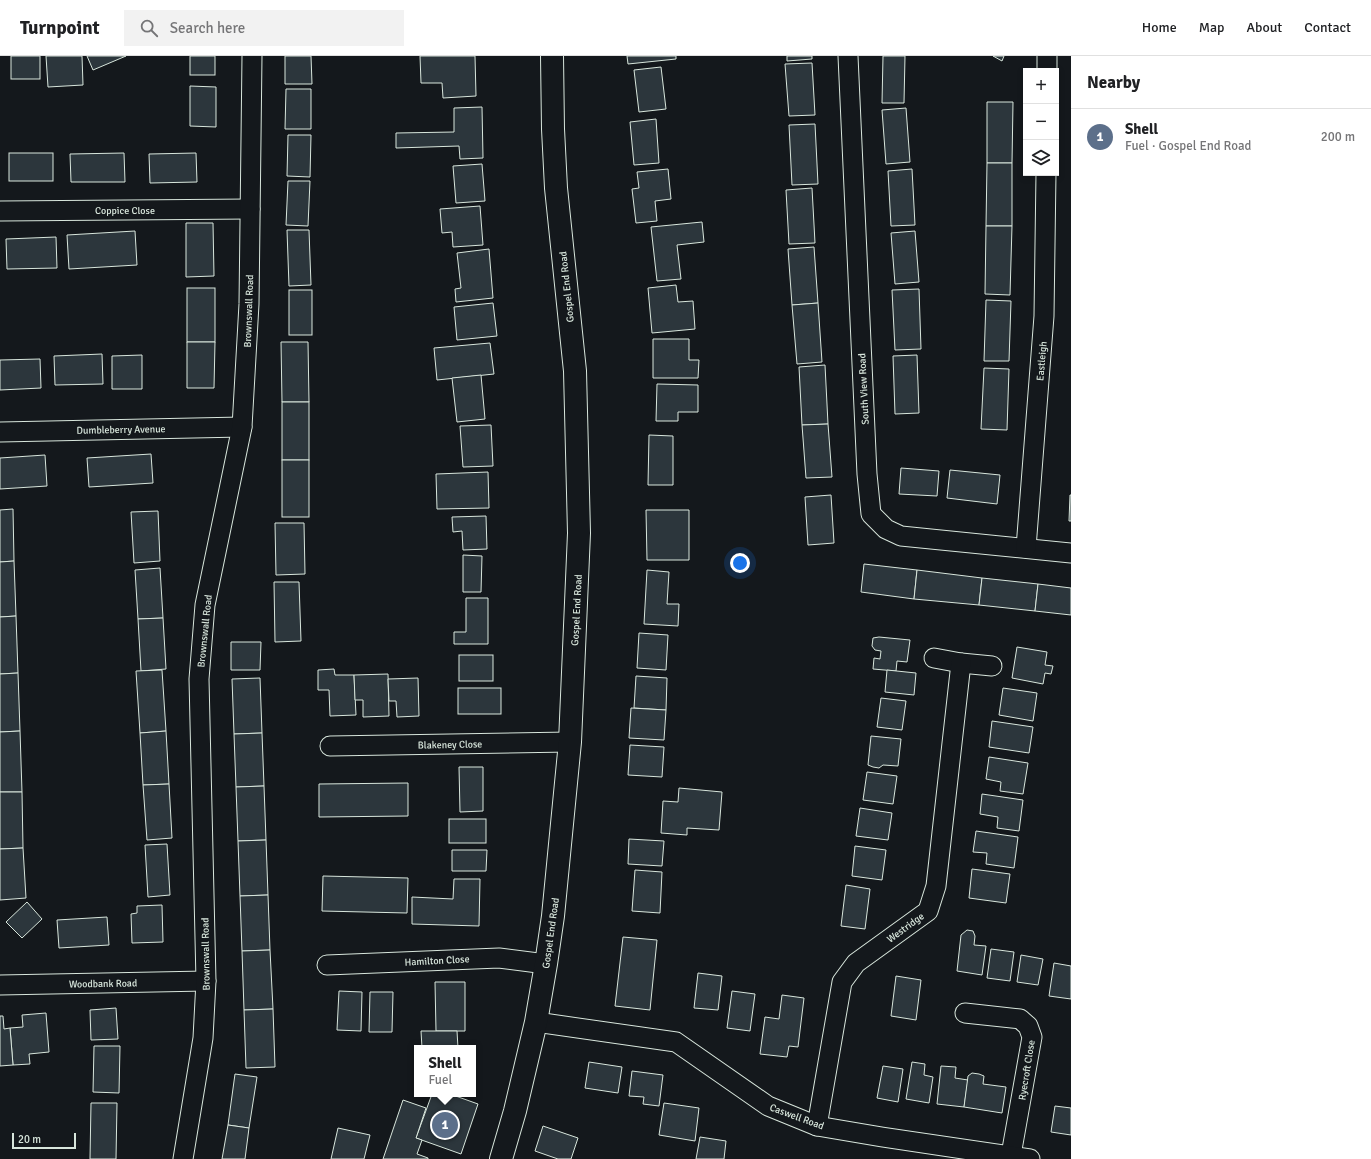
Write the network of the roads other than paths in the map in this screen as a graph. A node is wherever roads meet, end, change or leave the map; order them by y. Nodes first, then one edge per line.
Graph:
1 (252, 56) edge
2 (552, 56) edge
3 (848, 56) edge
4 (1047, 56) edge
5 (1047, 68) edge
6 (1046, 176) edge
7 (250, 209) junction
8 (0, 211) edge
9 (242, 427) junction
10 (0, 432) edge
11 (1026, 548) junction
12 (1071, 553) edge
13 (934, 658) dead end
14 (961, 663) junction
15 (992, 666) dead end
16 (570, 742) junction
17 (330, 746) dead end
18 (546, 964) junction
19 (327, 965) dead end
20 (206, 981) junction
21 (0, 985) edge
22 (965, 1013) dead end
23 (536, 1022) junction
24 (817, 1126) junction
25 (1011, 1156) junction
26 (182, 1159) edge
27 (501, 1159) edge
28 (1030, 1159) edge

1 - 7 street, Brownswall Road
2 - 16 main road, Gospel End Road
3 - 11 street, South View Road
4 - 5 street
6 - 11 street, Eastleigh
7 - 8 street, Coppice Close
7 - 9 street, Brownswall Road
9 - 10 street, Dumbleberry Avenue
9 - 20 street, Brownswall Road
11 - 12 street, South View Road
13 - 14 street
14 - 15 street
14 - 24 street, Westridge
16 - 17 street, Blakeney Close
16 - 18 main road, Gospel End Road
18 - 19 street, Hamilton Close
18 - 23 main road, Gospel End Road
20 - 21 street, Woodbank Road
20 - 26 street, Brownswall Road
22 - 25 street, Ryecroft Close
23 - 24 street, Caswell Road
23 - 27 main road, Gospel End Road
24 - 25 street, Caswell Road
25 - 28 street, Caswell Road

